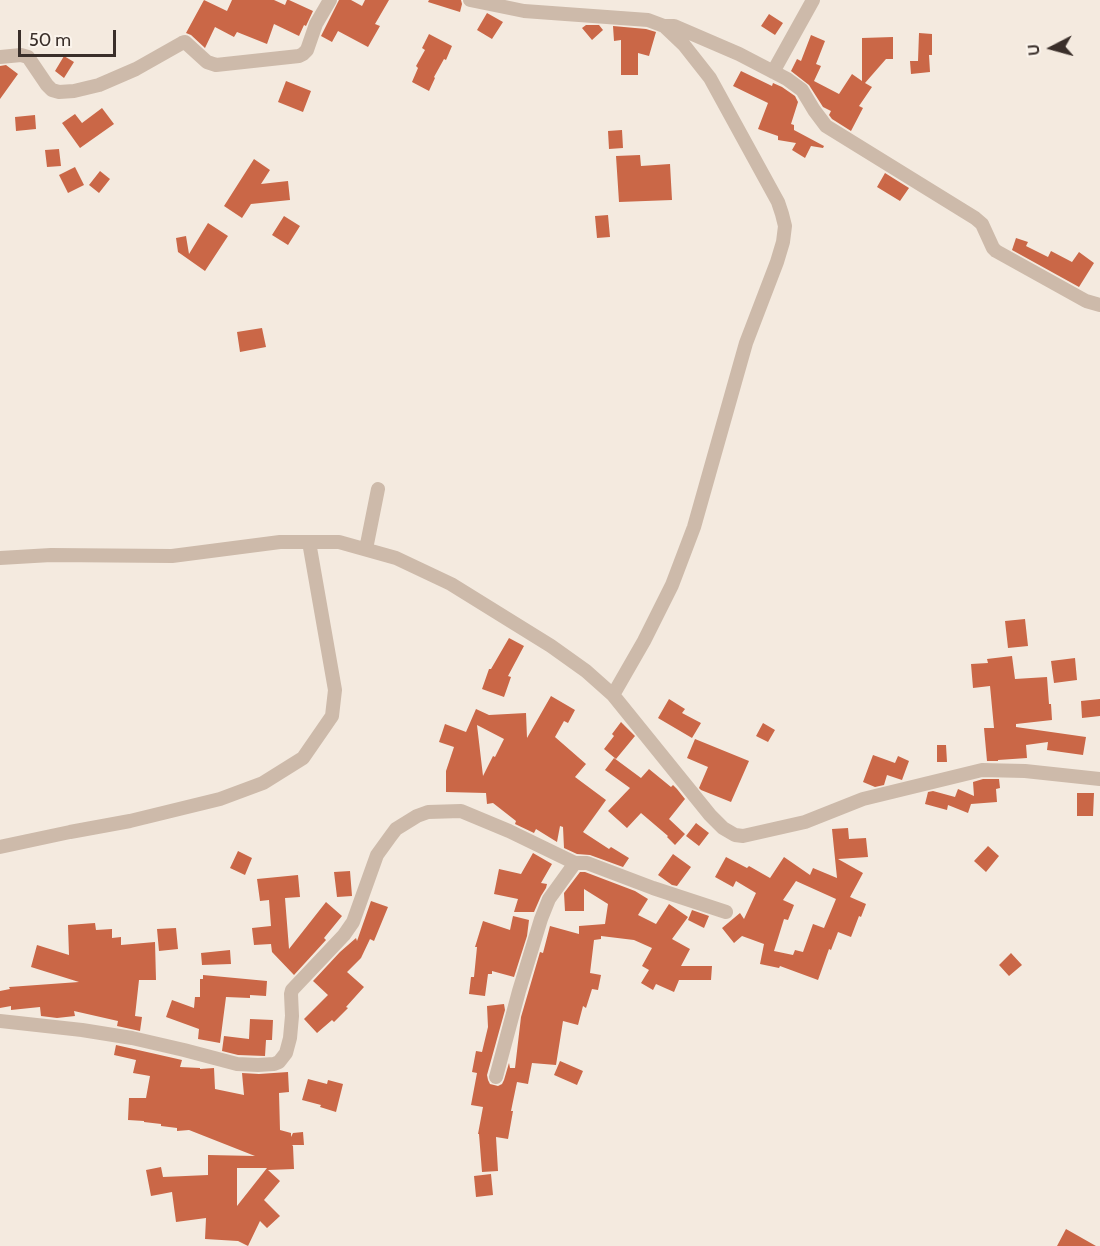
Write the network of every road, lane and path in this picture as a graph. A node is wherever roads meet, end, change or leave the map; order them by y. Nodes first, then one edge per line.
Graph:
1 (330, 0) edge
2 (470, 0) edge
3 (813, 0) edge
4 (664, 26) junction
5 (0, 57) edge
6 (773, 72) junction
7 (1100, 305) edge
8 (378, 489) dead end
9 (309, 542) junction
10 (366, 549) junction
11 (0, 558) edge
12 (613, 695) junction
13 (1100, 779) edge
14 (0, 847) edge
15 (575, 863) junction
16 (726, 912) dead end
17 (0, 1021) edge
18 (496, 1077) dead end

1 - 5 street
2 - 4 street
3 - 6 street
4 - 6 street
4 - 12 street
6 - 7 street
8 - 10 street
9 - 10 street
9 - 11 street
9 - 14 street
10 - 12 street
12 - 13 street
15 - 16 street
15 - 17 street
15 - 18 street

